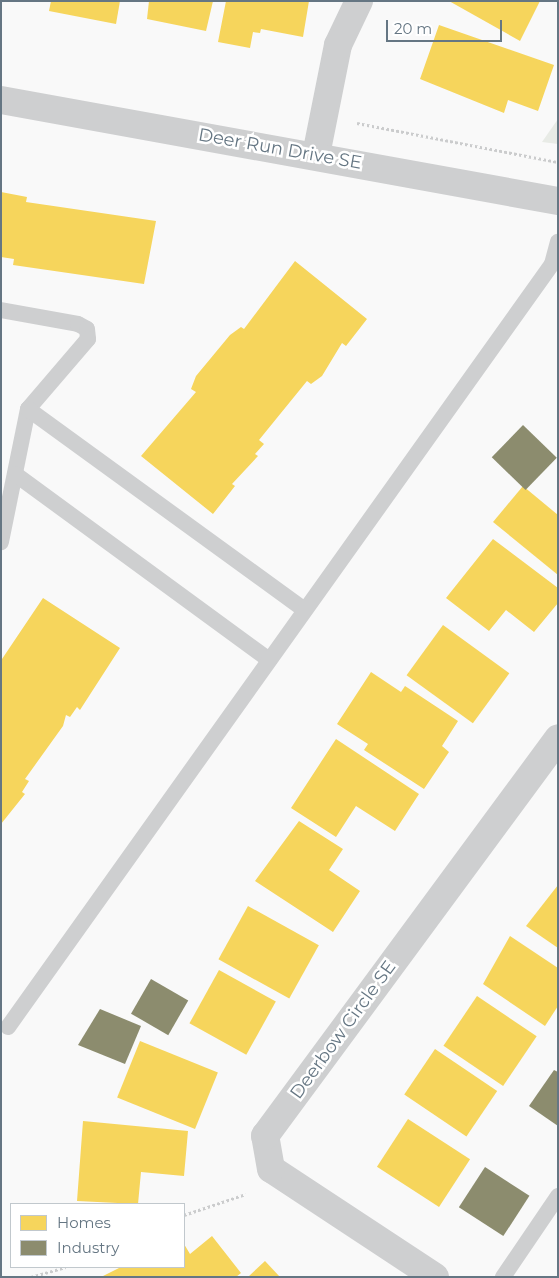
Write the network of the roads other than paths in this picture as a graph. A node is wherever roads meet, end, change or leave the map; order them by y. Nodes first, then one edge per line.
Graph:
1 (359, 1) edge
2 (1, 100) edge
3 (316, 155) junction
4 (558, 201) edge
5 (558, 242) edge
6 (1, 310) edge
7 (28, 409) junction
8 (15, 474) junction
9 (1, 542) edge
10 (305, 610) junction
11 (269, 660) junction
12 (556, 746) edge
13 (8, 1027) dead end
14 (558, 1196) edge
15 (435, 1277) edge
16 (503, 1277) edge

1 - 3 street
2 - 3 street, Deer Run Drive SE
3 - 4 street, Deer Run Drive SE
5 - 10 lane
6 - 7 lane
7 - 8 lane
7 - 10 lane
8 - 9 lane
8 - 11 lane
10 - 11 lane
11 - 13 lane
12 - 15 street, Deerbow Circle SE
14 - 16 lane

